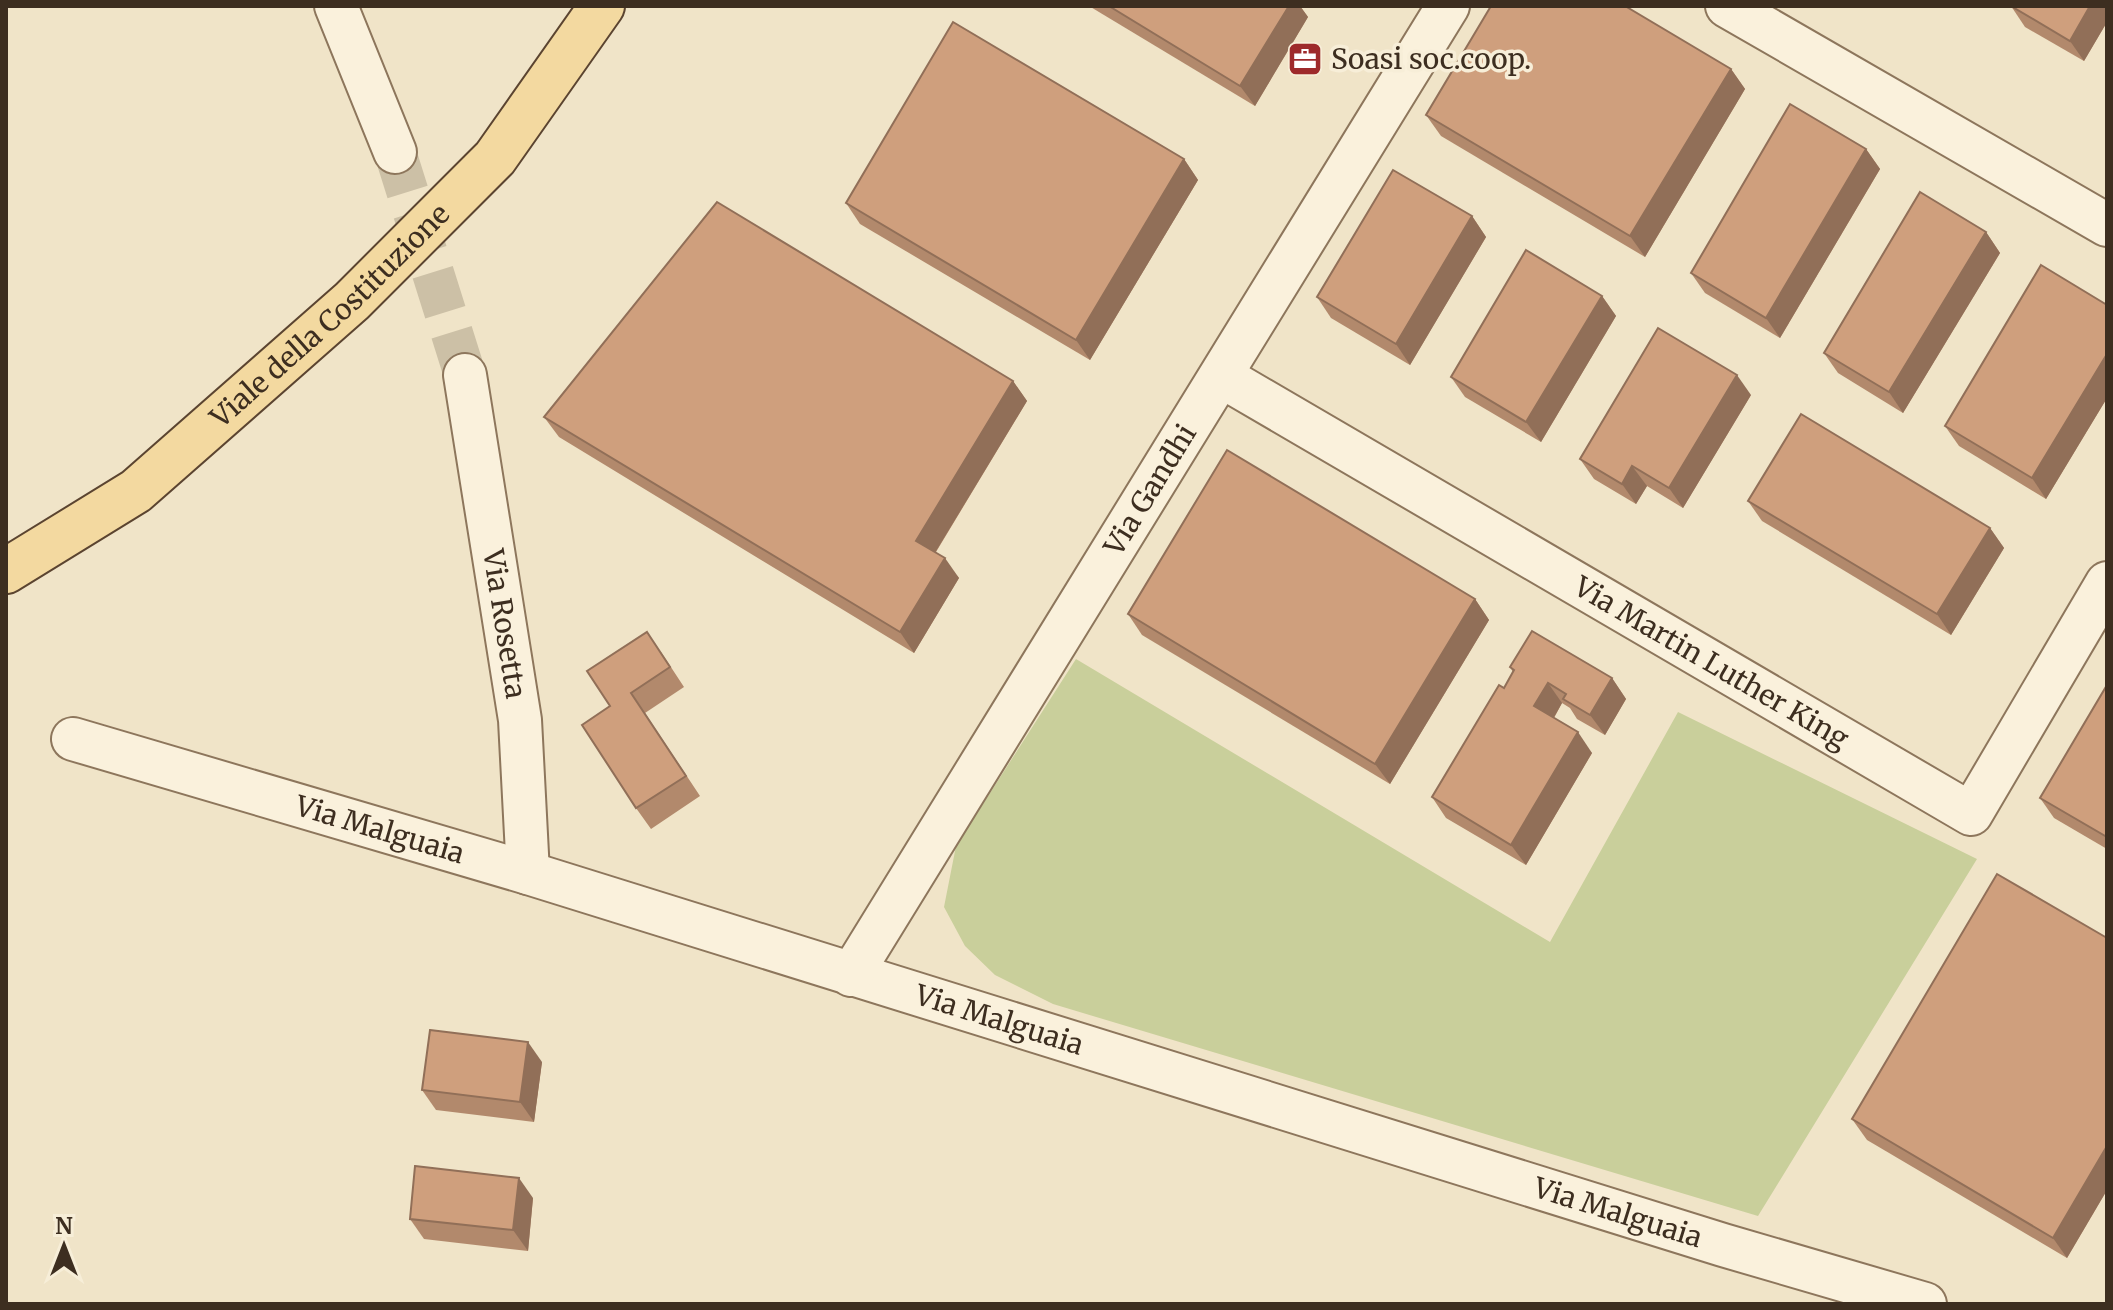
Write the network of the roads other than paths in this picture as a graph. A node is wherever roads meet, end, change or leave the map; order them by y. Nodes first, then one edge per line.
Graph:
1 (336, 6) edge
2 (602, 6) edge
3 (1448, 6) edge
4 (1727, 6) edge
5 (395, 152) tunnel mouth
6 (2107, 225) edge
7 (465, 375) tunnel mouth
8 (1221, 376) junction
9 (6, 571) edge
10 (2107, 583) edge
11 (73, 739) dead end
12 (528, 873) junction
13 (851, 975) junction
14 (1925, 1304) edge

1 - 5 street
2 - 9 main road, Viale della Costituzione
3 - 8 street, Via Gandhi
4 - 6 street
7 - 12 street, Via Rosetta
8 - 10 street, Via Martin Luther King
8 - 13 street, Via Gandhi
11 - 12 street, Via Malguaia
12 - 13 street, Via Malguaia
13 - 14 street, Via Malguaia

